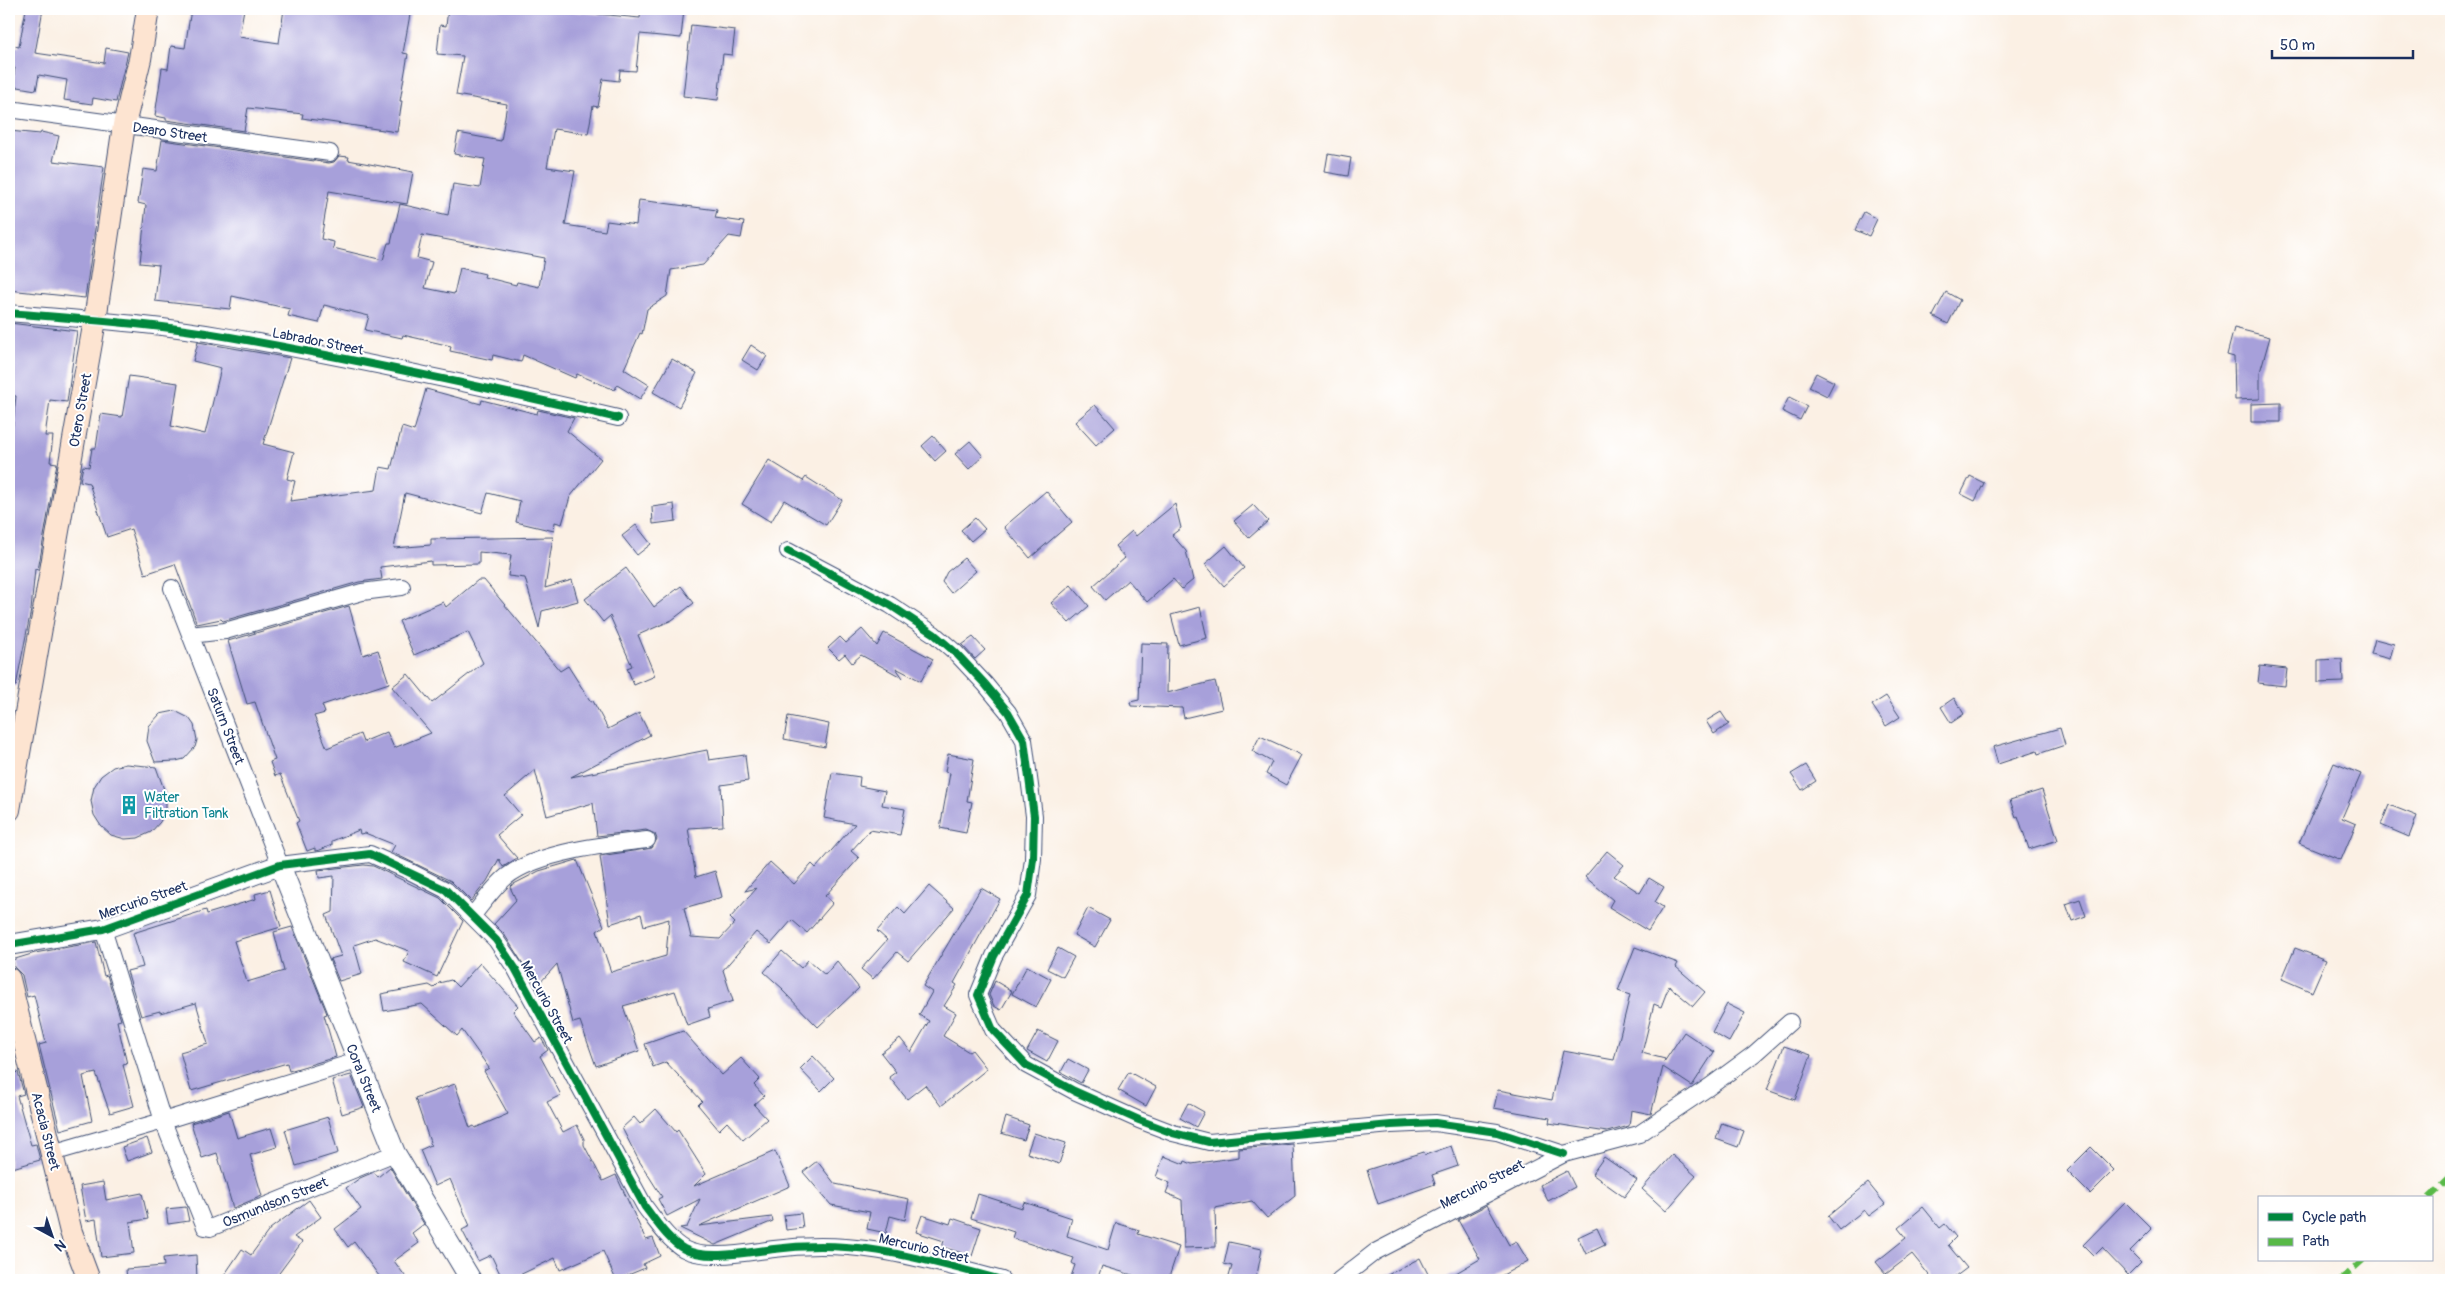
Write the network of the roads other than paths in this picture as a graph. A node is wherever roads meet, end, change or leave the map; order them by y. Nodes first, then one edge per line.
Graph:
1 (148, 9) edge
2 (9, 108) edge
3 (124, 125) junction
4 (330, 153) dead end
5 (9, 313) edge
6 (96, 320) junction
7 (618, 418) dead end
8 (788, 551) dead end
9 (402, 587) dead end
10 (172, 588) dead end
11 (190, 635) junction
12 (9, 810) edge
13 (647, 840) dead end
14 (280, 865) junction
15 (473, 915) junction
16 (103, 929) junction
17 (9, 945) edge
18 (9, 980) edge
19 (1790, 1022) dead end
20 (357, 1061) junction
21 (163, 1121) junction
22 (52, 1153) junction
23 (395, 1153) junction
24 (1564, 1154) junction
25 (89, 1280) edge
26 (471, 1280) edge
27 (1002, 1280) edge
28 (1338, 1280) edge

1 - 3 main road, Otero Street
2 - 3 street, Dearo Street
3 - 4 street, Dearo Street
3 - 6 main road, Otero Street
5 - 6 street, Labrador Street
6 - 7 street, Labrador Street
6 - 12 main road, Otero Street
8 - 24 street
9 - 11 street
10 - 11 street, Saturn Street
11 - 14 street, Saturn Street
13 - 15 street
14 - 15 street, Mercurio Street
14 - 16 street, Mercurio Street
14 - 20 street, Coral Street
15 - 27 street, Mercurio Street
16 - 17 street, Mercurio Street
16 - 21 street, Osmundson Street
18 - 22 main road, Acacia Street
19 - 24 street, Mercurio Street
20 - 21 street
20 - 23 street, Coral Street
21 - 22 street
21 - 23 street, Osmundson Street
22 - 25 main road, Acacia Street
23 - 26 street, Coral Street
24 - 28 street, Mercurio Street

